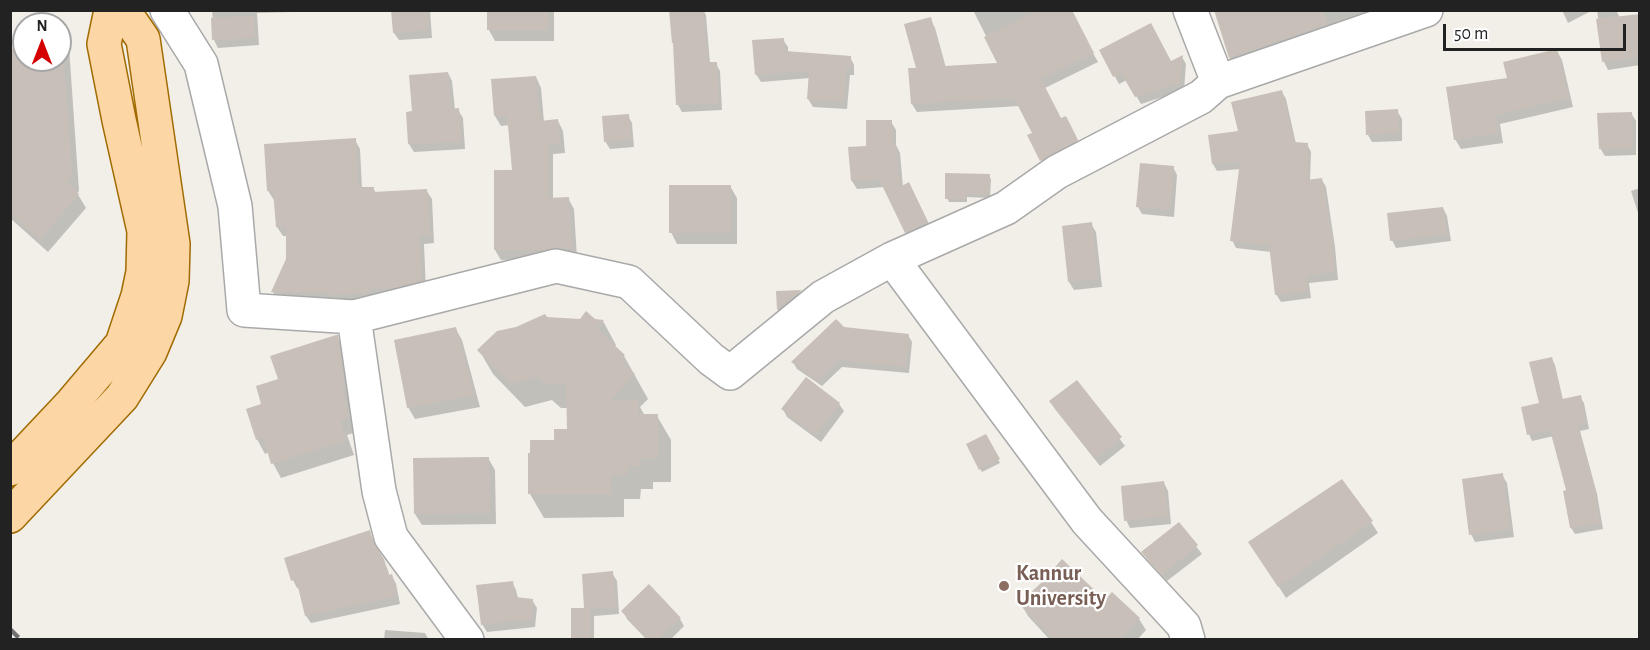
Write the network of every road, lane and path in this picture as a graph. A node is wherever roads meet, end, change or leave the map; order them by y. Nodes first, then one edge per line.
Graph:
1 (111, 10) edge
2 (123, 10) edge
3 (167, 10) edge
4 (1190, 10) edge
5 (1426, 10) edge
6 (1218, 82) junction
7 (892, 259) junction
8 (354, 317) junction
9 (10, 469) edge
10 (10, 516) edge
11 (467, 639) edge
12 (1188, 639) edge

1 - 9 main road
2 - 10 main road
3 - 8 street
4 - 6 street
5 - 6 street
6 - 7 street
7 - 8 street
7 - 12 street
8 - 11 street

